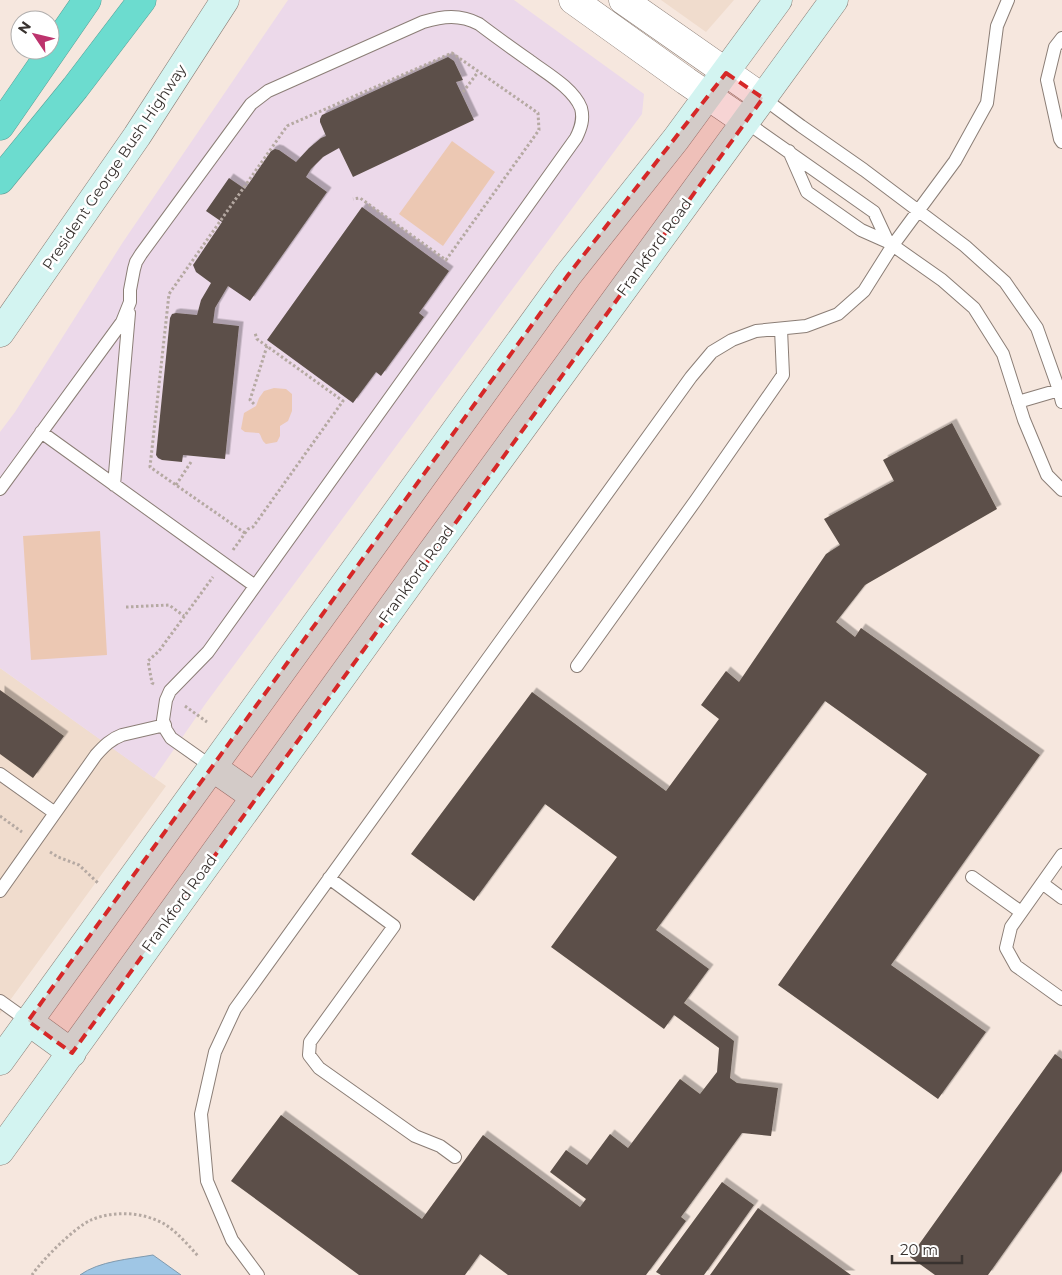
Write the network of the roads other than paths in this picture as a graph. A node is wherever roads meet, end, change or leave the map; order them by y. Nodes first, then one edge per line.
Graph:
1 (87, 0) edge
2 (142, 0) edge
3 (226, 0) edge
4 (573, 0) edge
5 (623, 0) edge
6 (778, 0) edge
7 (834, 0) edge
8 (1008, 0) edge
9 (1062, 38) edge
10 (726, 73) junction
11 (708, 96) junction
12 (763, 98) junction
13 (746, 122) junction
14 (0, 126) edge
15 (1062, 142) edge
16 (788, 151) junction
17 (0, 180) edge
18 (918, 210) junction
19 (890, 244) junction
20 (130, 302) junction
21 (781, 329) junction
22 (0, 333) edge
23 (1060, 396) edge
24 (1018, 402) junction
25 (41, 432) junction
26 (114, 485) junction
27 (0, 488) edge
28 (1062, 490) edge
29 (256, 586) junction
30 (577, 666) dead end
31 (165, 725) junction
32 (212, 767) junction
33 (0, 774) edge
34 (255, 797) junction
35 (55, 813) junction
36 (1062, 855) edge
37 (972, 877) dead end
38 (329, 878) junction
39 (1042, 884) junction
40 (0, 891) edge
41 (1062, 898) edge
42 (1021, 912) junction
43 (1062, 999) edge
44 (0, 1001) edge
45 (28, 1021) junction
46 (72, 1053) junction
47 (0, 1061) edge
48 (0, 1151) edge
49 (455, 1157) dead end
50 (258, 1275) edge

1 - 14 highway
2 - 17 highway
3 - 22 main road, President George Bush Highway
4 - 11 street
5 - 10 street
6 - 10 main road
7 - 12 main road, Frankford Road
8 - 18 lane
9 - 15 lane
10 - 11 main road
10 - 12 street
11 - 13 street
11 - 32 main road
12 - 13 main road, Frankford Road
12 - 18 lane
13 - 16 lane
13 - 34 main road, Frankford Road
16 - 19 lane
16 - 19 lane
18 - 19 lane
18 - 23 lane
19 - 21 lane
19 - 24 lane
20 - 25 lane
20 - 26 lane
20 - 29 lane
21 - 30 lane
21 - 38 lane
23 - 24 lane
24 - 28 lane
25 - 26 lane
25 - 27 lane
26 - 29 lane
29 - 31 lane
31 - 32 lane
31 - 35 lane
32 - 34 main road
32 - 45 main road
33 - 35 lane
34 - 46 main road, Frankford Road
35 - 40 lane
36 - 39 lane
37 - 42 lane
38 - 49 lane
38 - 50 lane
39 - 41 lane
39 - 42 lane
42 - 43 lane
44 - 45 lane
45 - 46 main road
45 - 47 main road
46 - 48 main road, Frankford Road

